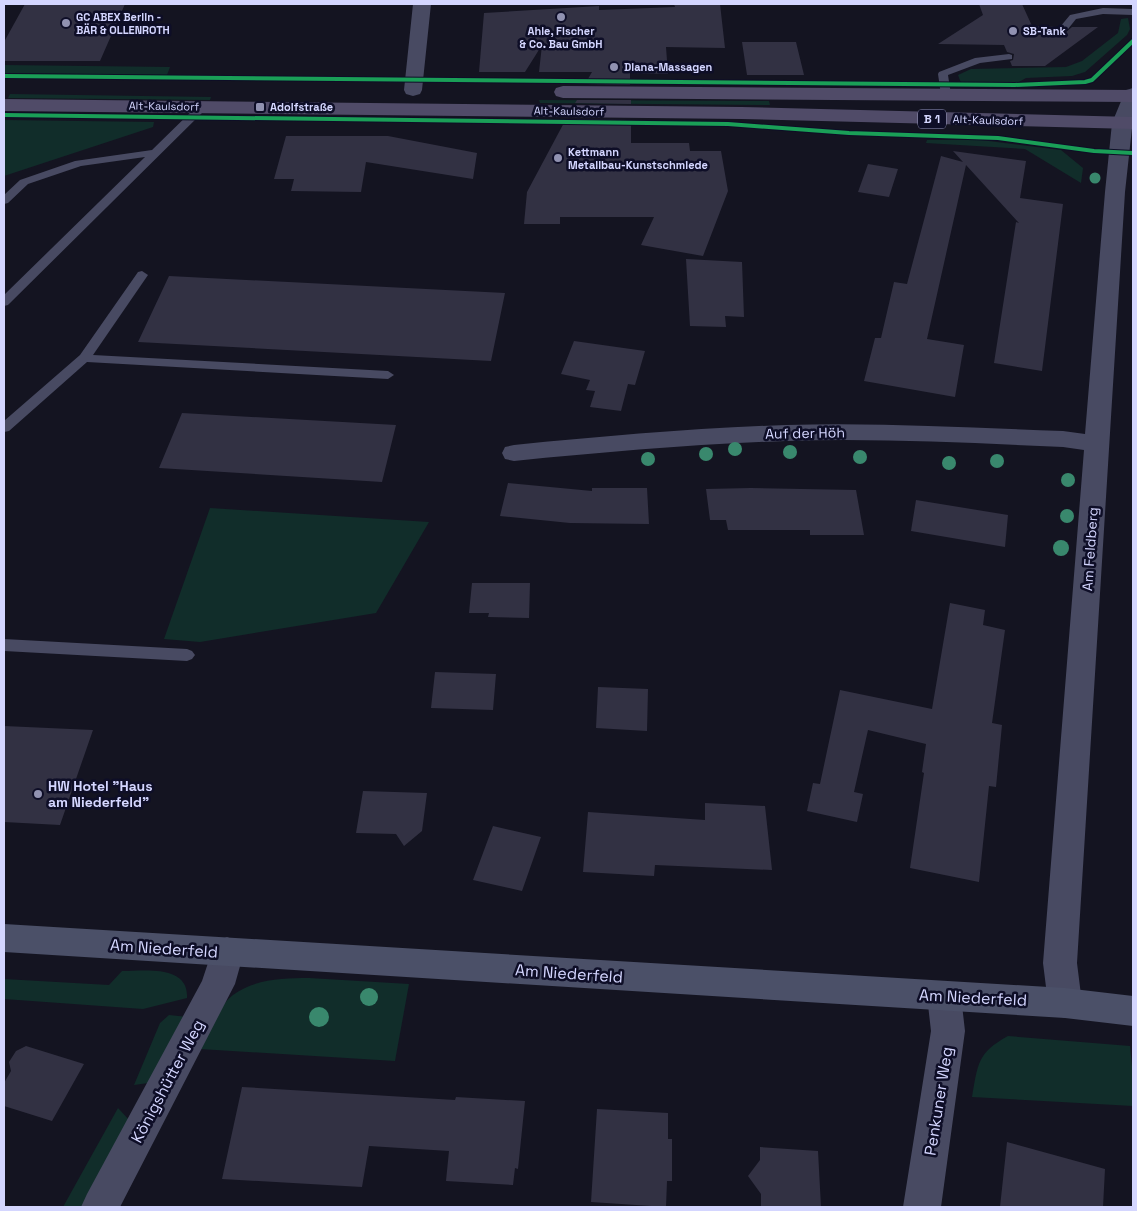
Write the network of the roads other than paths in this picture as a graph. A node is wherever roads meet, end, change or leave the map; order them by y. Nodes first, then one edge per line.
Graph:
1 (422, 4) edge
2 (1133, 12) edge
3 (1065, 27) dead end
4 (1009, 57) dead end
5 (4, 87) edge
6 (413, 90) junction
7 (946, 95) junction
8 (1133, 96) edge
9 (4, 105) edge
10 (202, 107) junction
11 (1128, 123) edge
12 (153, 153) junction
13 (4, 201) edge
14 (142, 274) dead end
15 (4, 302) edge
16 (84, 358) junction
17 (388, 375) dead end
18 (4, 428) edge
19 (1097, 444) junction
20 (514, 453) dead end
21 (4, 645) edge
22 (187, 655) dead end
23 (4, 938) edge
24 (227, 952) junction
25 (944, 996) junction
26 (1065, 1003) junction
27 (1133, 1011) edge
28 (100, 1207) edge
29 (922, 1207) edge

1 - 6 street
2 - 3 lane
4 - 7 lane
5 - 6 main road, Alt-Kaulsdorf / B 1
6 - 7 main road, Alt-Kaulsdorf / B 1
7 - 8 main road, Alt-Kaulsdorf / B 1
8 - 11 street, Am Feldberg
9 - 10 main road, Alt-Kaulsdorf / B 1
10 - 11 main road, Alt-Kaulsdorf / B 1
10 - 12 lane
11 - 19 street, Am Feldberg
12 - 13 lane
12 - 15 lane
14 - 16 lane
16 - 17 lane
16 - 18 lane
19 - 20 street, Auf der Höh
19 - 26 street, Am Feldberg
21 - 22 lane
23 - 24 street, Am Niederfeld
24 - 25 street, Am Niederfeld
24 - 28 street, Königshütter Weg
25 - 26 street, Am Niederfeld
25 - 29 street, Penkuner Weg
26 - 27 street, Am Niederfeld

